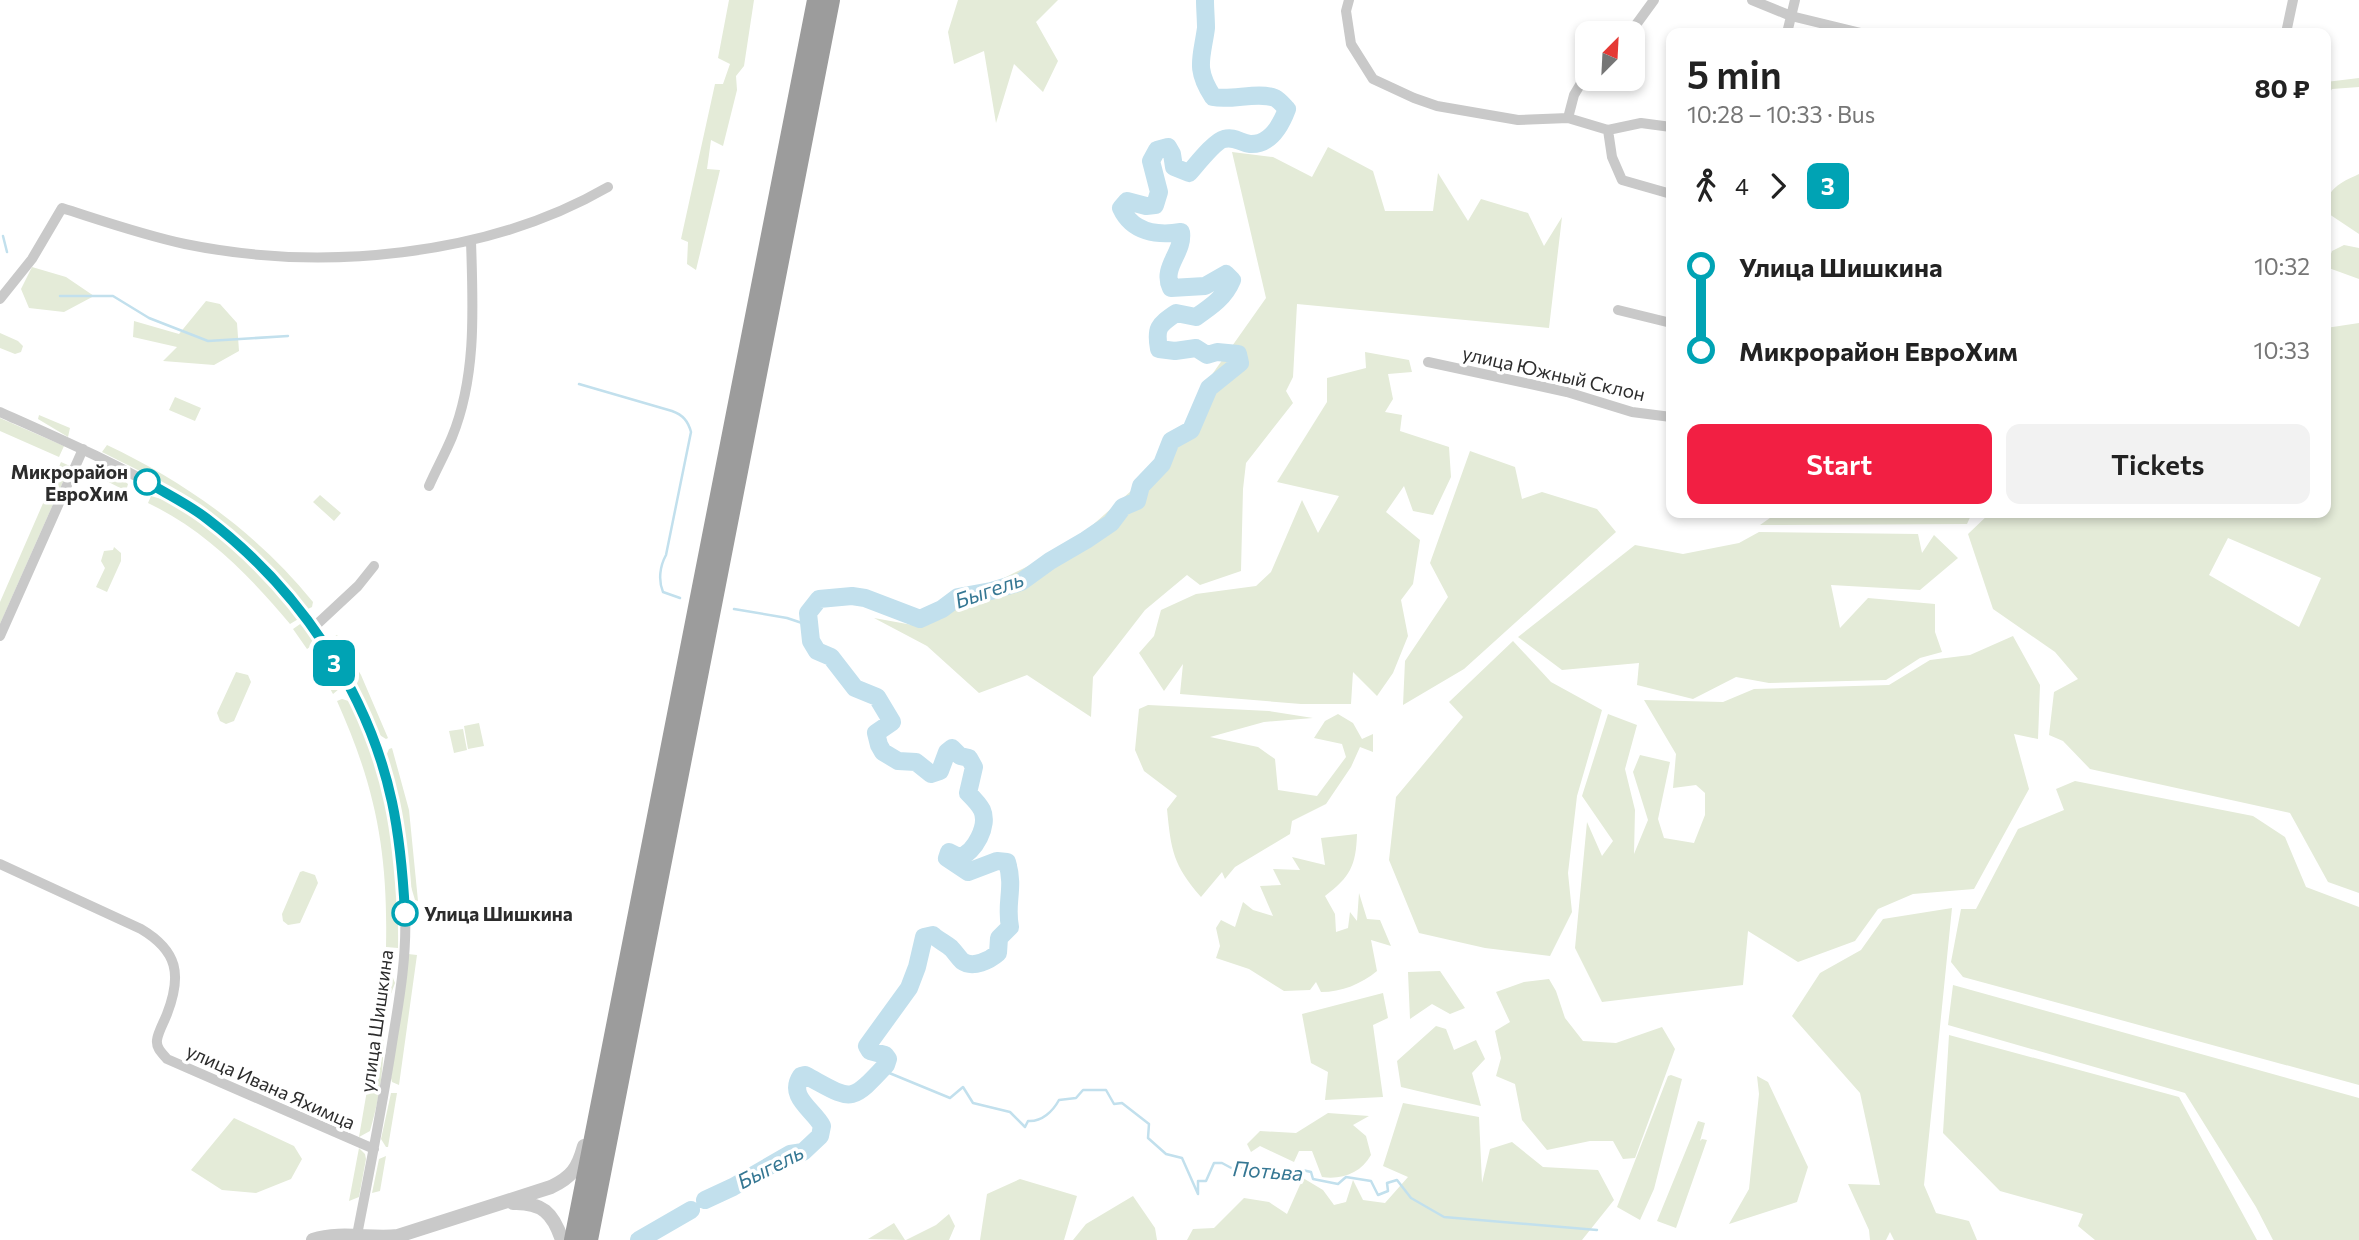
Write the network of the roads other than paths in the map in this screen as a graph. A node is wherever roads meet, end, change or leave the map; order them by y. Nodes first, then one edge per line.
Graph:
1 (816, 0) edge
2 (831, 0) edge
3 (1349, 0) edge
4 (1654, 0) edge
5 (1752, 0) edge
6 (1795, 0) edge
7 (2293, 0) edge
8 (1791, 16) junction
9 (1639, 21) edge
10 (1788, 28) edge
11 (1840, 28) edge
12 (2287, 28) edge
13 (1576, 91) edge
14 (1568, 118) junction
15 (1666, 126) edge
16 (1608, 130) junction
17 (608, 187) dead end
18 (1666, 193) edge
19 (471, 241) junction
20 (0, 299) edge
21 (1618, 310) dead end
22 (1666, 322) edge
23 (1428, 362) dead end
24 (0, 412) edge
25 (1666, 416) edge
26 (83, 449) junction
27 (429, 486) dead end
28 (374, 566) dead end
29 (314, 627) junction
30 (0, 636) edge
31 (0, 864) edge
32 (602, 1089) junction
33 (374, 1149) junction
34 (497, 1203) junction
35 (357, 1235) junction
36 (313, 1240) edge
37 (562, 1240) edge
38 (573, 1240) edge
39 (589, 1240) edge

1 - 32 highway
2 - 39 highway
3 - 14 street
4 - 9 street
5 - 8 street
6 - 8 street
7 - 12 street
8 - 10 street
8 - 11 street
13 - 14 street
14 - 16 street
15 - 16 street
16 - 18 street
17 - 19 street
19 - 20 street
19 - 27 street
21 - 22 street
23 - 25 street, улица Южный Склон
24 - 26 street, улица Шишкина
26 - 29 street, улица Шишкина
26 - 30 street
28 - 29 street
29 - 33 street, улица Шишкина
31 - 33 street, улица Ивана Яхимца
32 - 34 street
32 - 38 highway
33 - 35 street, улица Шишкина
34 - 35 street
34 - 37 street
35 - 36 street

